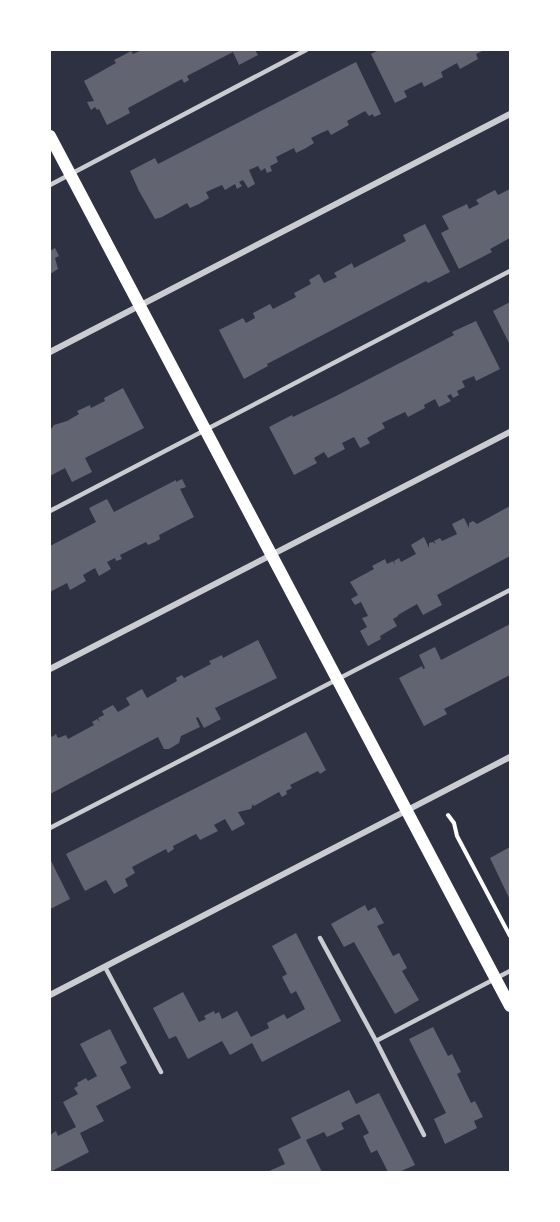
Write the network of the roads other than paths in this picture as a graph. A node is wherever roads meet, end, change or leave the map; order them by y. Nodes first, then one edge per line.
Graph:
1 (306, 50) edge
2 (510, 114) edge
3 (50, 136) edge
4 (69, 175) junction
5 (50, 185) edge
6 (510, 271) edge
7 (139, 305) junction
8 (50, 352) edge
9 (206, 430) junction
10 (510, 432) edge
11 (50, 511) edge
12 (272, 555) junction
13 (510, 590) edge
14 (50, 669) edge
15 (337, 680) junction
16 (510, 757) edge
17 (408, 810) junction
18 (50, 828) edge
19 (320, 938) dead end
20 (105, 967) junction
21 (510, 971) edge
22 (496, 979) junction
23 (50, 995) edge
24 (510, 1006) edge
25 (376, 1041) junction
26 (161, 1072) dead end
27 (424, 1135) dead end

1 - 4 lane
2 - 7 street
3 - 4 main road
4 - 5 lane
4 - 7 main road
6 - 9 lane
7 - 8 street
7 - 9 main road
9 - 11 lane
9 - 12 main road
10 - 12 street
12 - 14 street
12 - 15 main road
13 - 15 lane
15 - 17 main road
15 - 18 lane
16 - 17 street
17 - 20 street
17 - 22 main road
19 - 25 lane
20 - 23 street
20 - 26 lane
21 - 22 lane
22 - 24 main road
22 - 25 lane
25 - 27 lane

